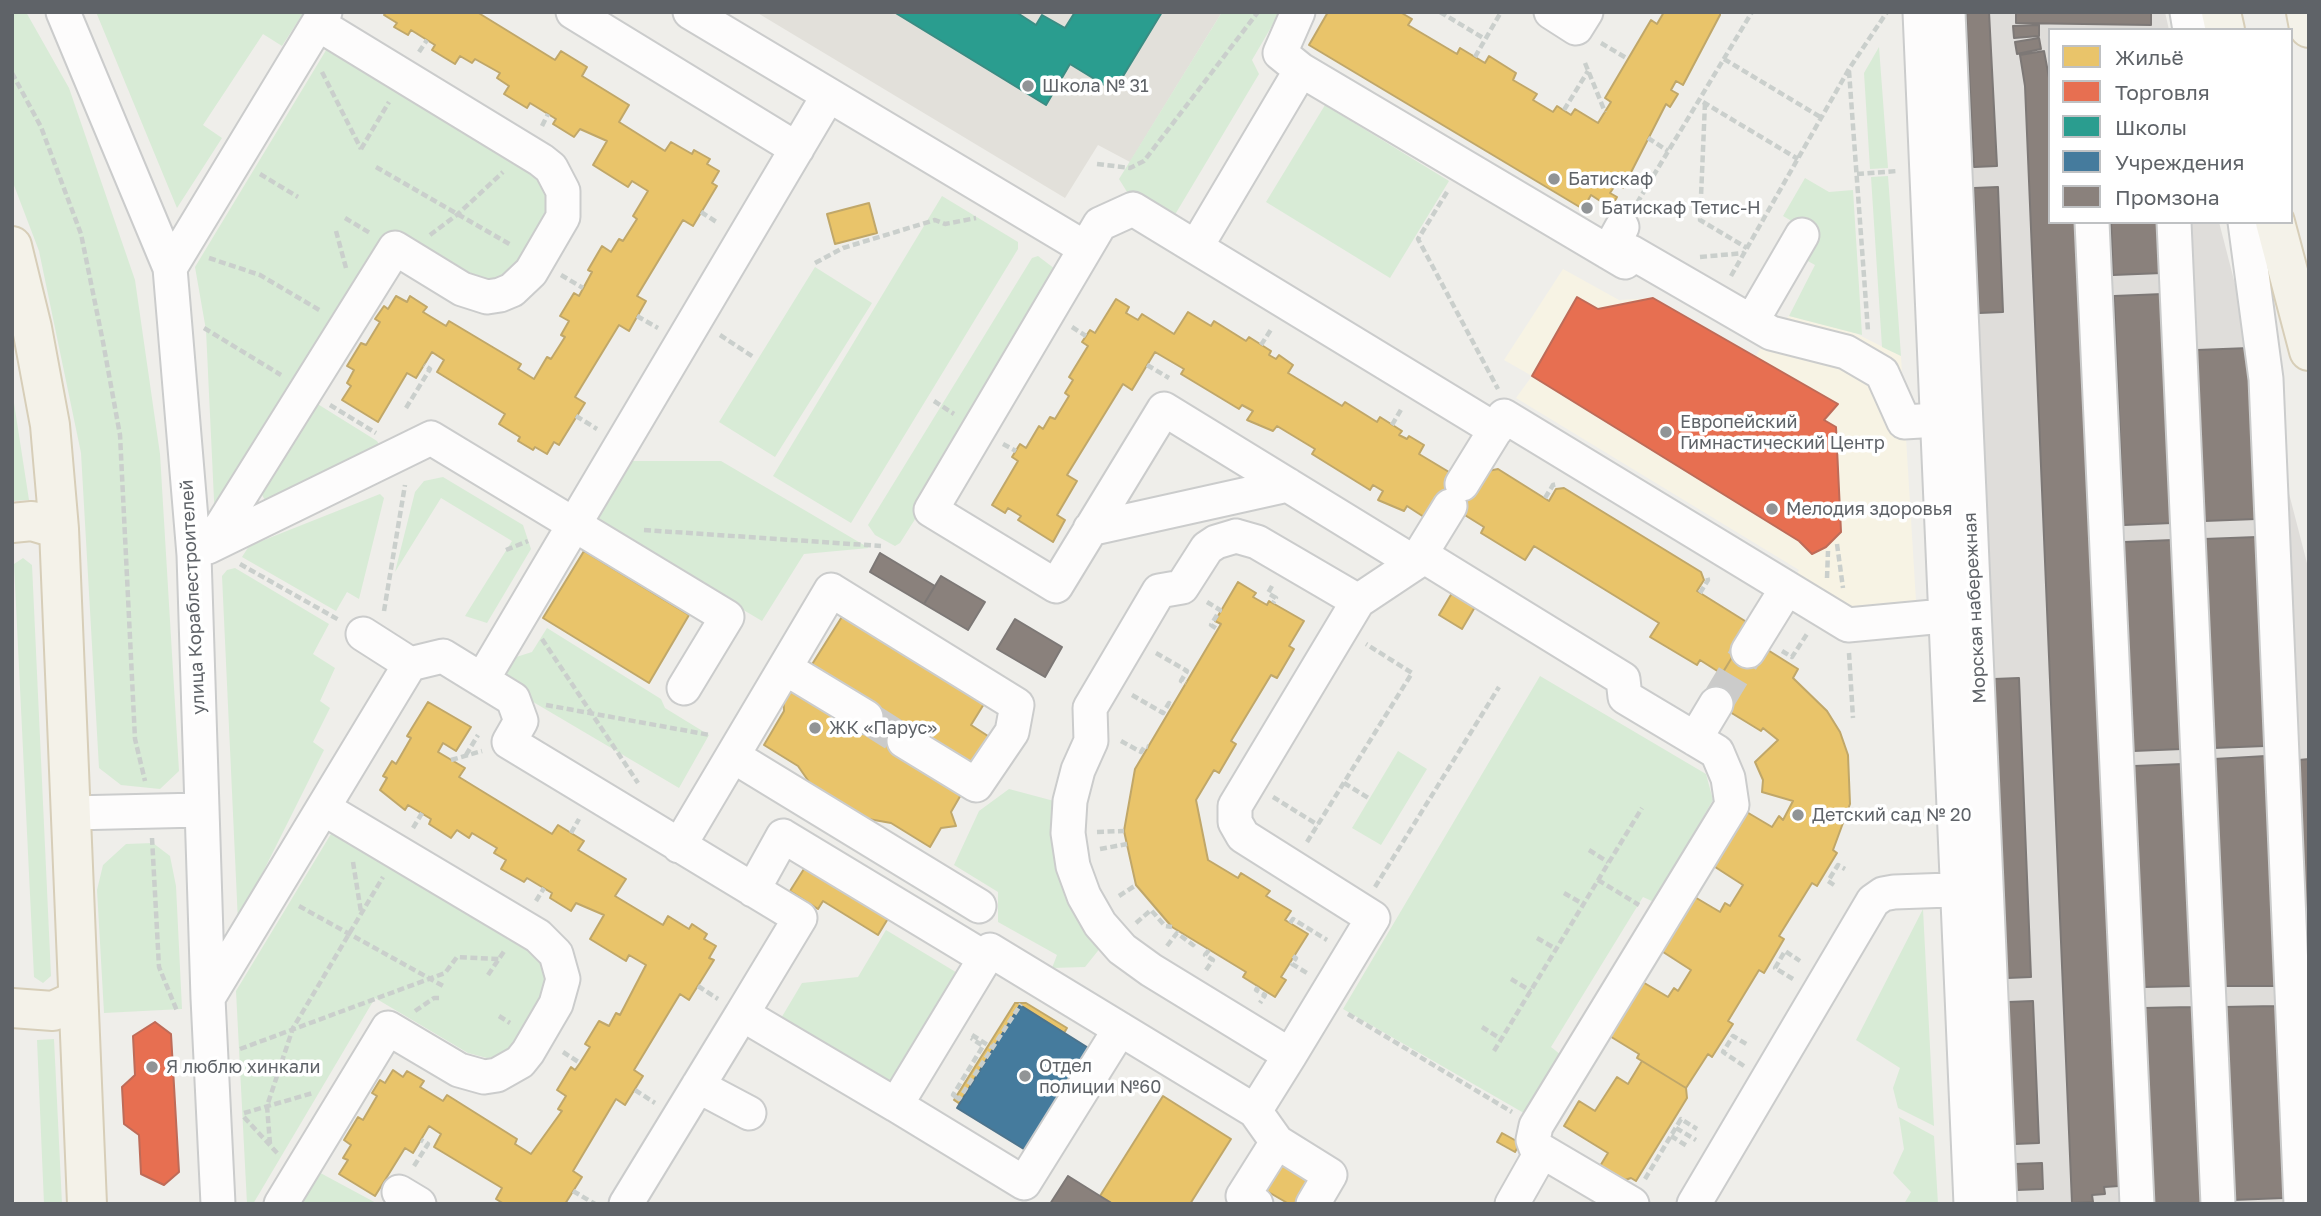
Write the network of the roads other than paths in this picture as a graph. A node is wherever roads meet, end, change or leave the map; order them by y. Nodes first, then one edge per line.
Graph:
1 (573, 12) edge
2 (690, 12) edge
3 (1298, 12) edge
4 (1551, 12) edge
5 (1586, 12) edge
6 (1920, 12) edge
7 (1948, 12) edge
8 (2306, 12) edge
9 (72, 18) edge
10 (317, 26) edge
11 (2309, 28) edge
12 (1301, 70) junction
13 (828, 96) junction
14 (797, 149) junction
15 (2092, 224) edge
16 (2174, 224) edge
17 (2245, 224) edge
18 (2276, 224) edge
19 (1802, 235) dead end
20 (12, 246) edge
21 (1196, 247) junction
22 (1086, 248) junction
23 (174, 262) junction
24 (1752, 321) junction
25 (2309, 351) edge
26 (1937, 420) junction
27 (1496, 429) junction
28 (1288, 485) junction
29 (12, 523) edge
30 (573, 523) junction
31 (59, 529) junction
32 (1090, 529) junction
33 (201, 550) junction
34 (1418, 559) junction
35 (1787, 588) junction
36 (1358, 601) junction
37 (1959, 614) junction
38 (371, 638) road end
39 (1748, 651) tunnel mouth
40 (410, 664) junction
41 (785, 668) junction
42 (482, 680) junction
43 (684, 688) dead end
44 (1716, 704) tunnel mouth
45 (866, 717) tunnel mouth
46 (1695, 739) junction
47 (904, 741) tunnel mouth
48 (737, 749) junction
49 (201, 810) junction
50 (71, 813) junction
51 (335, 816) junction
52 (679, 846) junction
53 (1972, 889) junction
54 (753, 890) junction
55 (979, 906) dead end
56 (985, 958) junction
57 (208, 998) junction
58 (77, 1000) junction
59 (12, 1008) edge
60 (742, 1013) junction
61 (1120, 1029) junction
62 (1290, 1055) junction
63 (698, 1086) junction
64 (896, 1105) junction
65 (1255, 1111) junction
66 (749, 1113) dead end
67 (1539, 1139) junction
68 (1277, 1142) junction
69 (1983, 1148) junction
70 (1631, 1203) edge
71 (87, 1204) edge
72 (218, 1204) edge
73 (281, 1204) edge
74 (626, 1204) edge
75 (1256, 1204) edge
76 (1313, 1204) edge
77 (1512, 1204) edge
78 (1694, 1204) edge
79 (1971, 1204) edge
80 (2000, 1204) edge
81 (2137, 1204) edge
82 (2218, 1204) edge
83 (2301, 1204) edge

1 - 14 street
2 - 13 street
3 - 12 street
4 - 5 street
6 - 26 street, Морская набережная
7 - 37 street, Морская набережная
8 - 11 main road
9 - 23 street, улица Кораблестроителей
10 - 23 street
10 - 33 street
12 - 21 street
12 - 24 street
13 - 14 street
13 - 22 street
14 - 30 street
15 - 81 street
16 - 82 street
17 - 83 street
18 - 25 main road
19 - 24 street
20 - 31 main road
21 - 22 street
21 - 27 street
22 - 32 street
23 - 33 street, улица Кораблестроителей
24 - 26 street
26 - 37 street, Морская набережная
27 - 34 street
27 - 35 street
28 - 32 street
28 - 32 street
28 - 34 street
29 - 31 main road
30 - 33 street
30 - 42 street
30 - 43 street
31 - 50 main road
33 - 49 street, улица Кораблестроителей
34 - 36 street
34 - 46 street
35 - 37 street
35 - 39 street
36 - 62 street
36 - 62 street
37 - 53 street, Морская набережная
38 - 40 street
40 - 42 street
40 - 51 street
41 - 45 street
41 - 47 street
41 - 48 street
42 - 52 street
44 - 46 street
46 - 67 street
48 - 52 street
48 - 55 street
49 - 50 street
49 - 57 street, улица Кораблестроителей
50 - 58 main road
51 - 57 street
51 - 73 street
52 - 54 street
53 - 69 street, Морская набережная
53 - 78 street
54 - 56 street
54 - 60 street
56 - 61 street
56 - 64 street
57 - 72 street, улица Кораблестроителей
58 - 59 main road
58 - 71 main road
60 - 63 street
60 - 64 street
61 - 64 street
61 - 65 street
62 - 65 street
63 - 66 street
63 - 74 street
65 - 68 street
67 - 70 street
67 - 77 street
68 - 75 street
68 - 76 street
69 - 79 street, Морская набережная
69 - 80 street, Морская набережная

